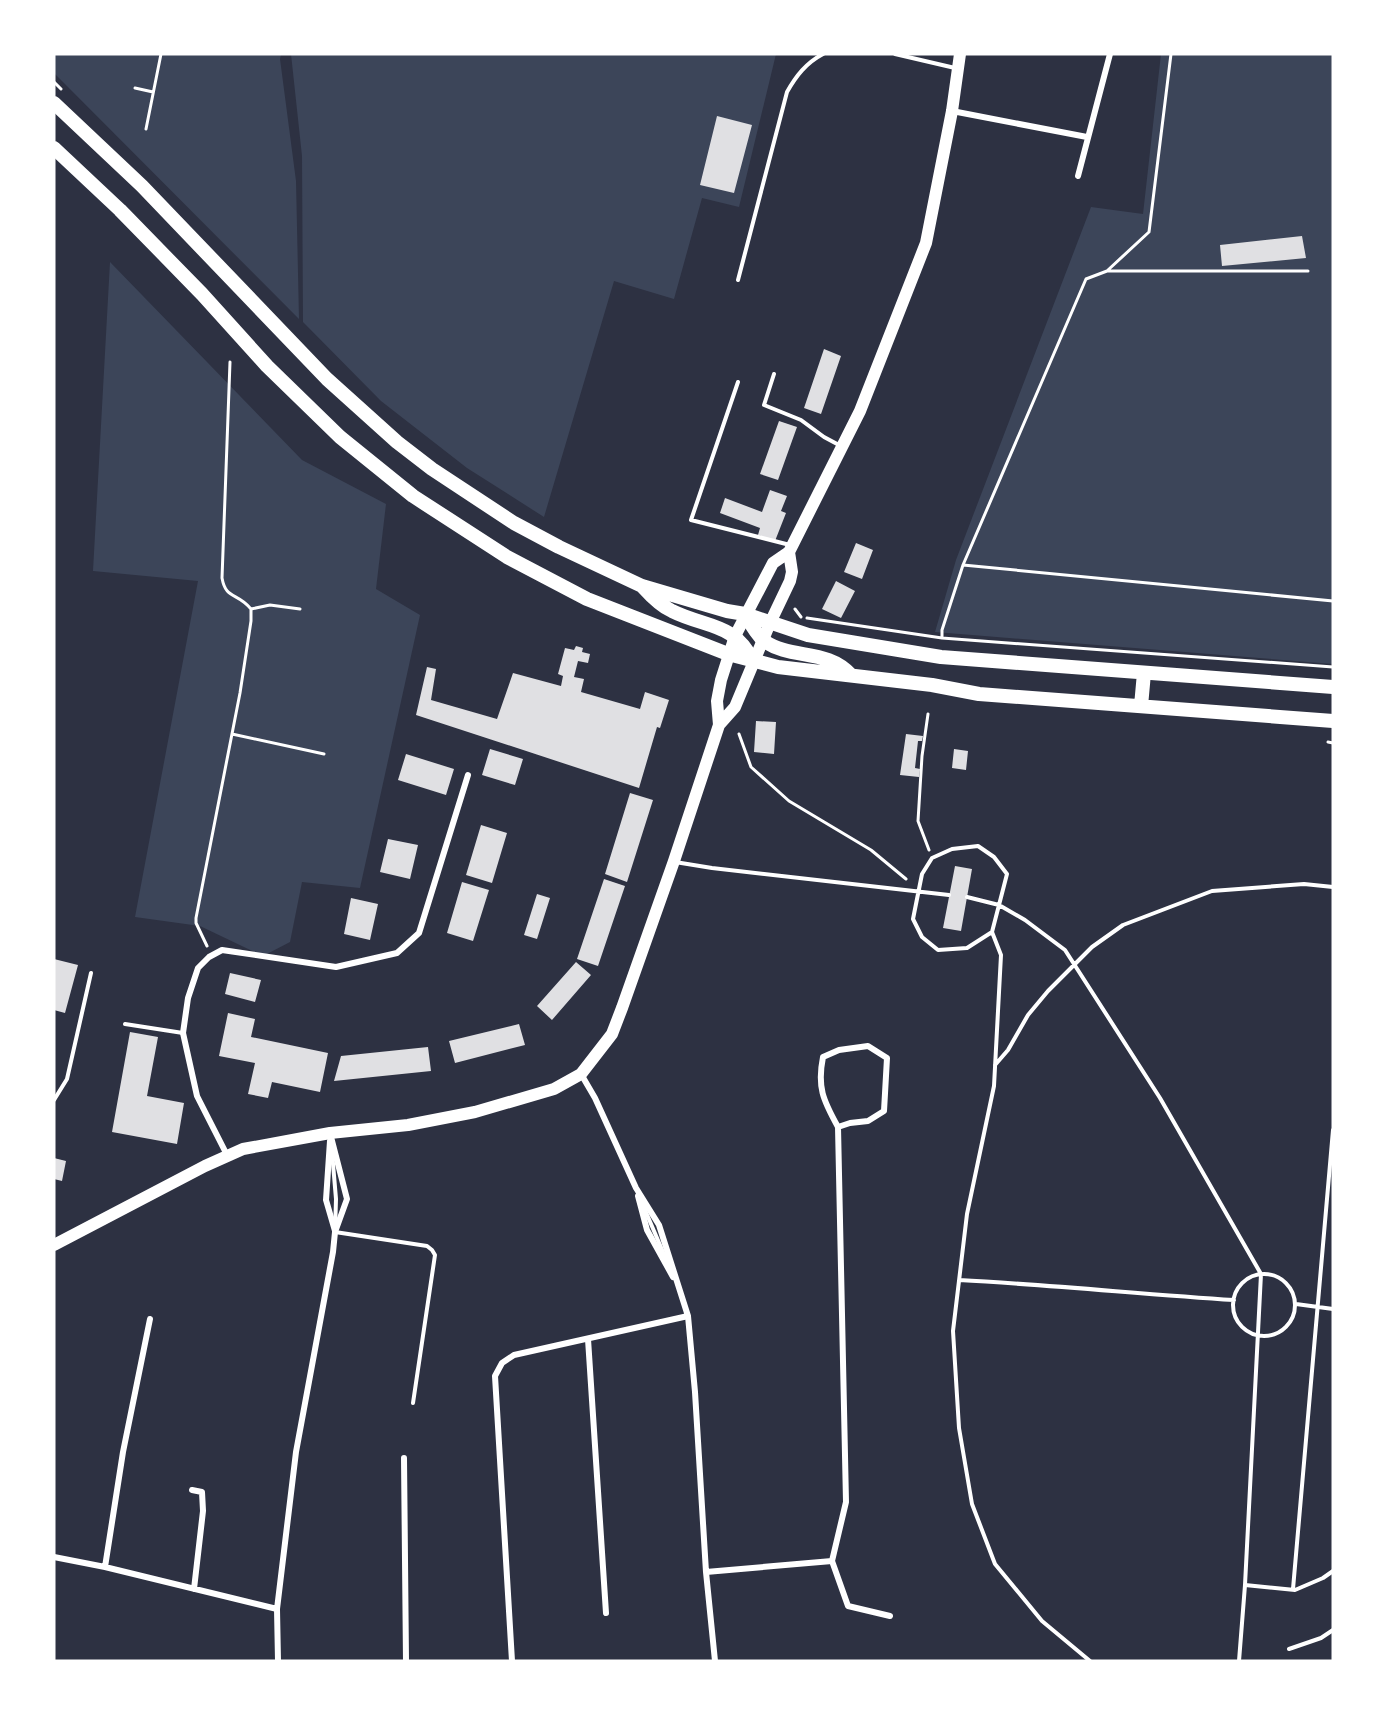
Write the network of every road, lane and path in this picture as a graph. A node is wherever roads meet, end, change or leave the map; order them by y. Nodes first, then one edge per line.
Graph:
1 (161, 54) edge
2 (822, 54) edge
3 (895, 54) edge
4 (960, 54) edge
5 (1110, 54) edge
6 (1171, 54) edge
7 (959, 69) junction
8 (54, 82) edge
9 (135, 88) dead end
10 (62, 90) dead end
11 (153, 92) junction
12 (54, 103) edge
13 (952, 111) junction
14 (146, 129) dead end
15 (1088, 137) junction
16 (54, 148) edge
17 (1078, 176) dead end
18 (1107, 271) junction
19 (1308, 271) dead end
20 (738, 280) dead end
21 (230, 362) dead end
22 (774, 374) dead end
23 (738, 382) dead end
24 (842, 447) junction
25 (790, 549) junction
26 (963, 565) junction
27 (642, 586) junction
28 (1333, 601) edge
29 (251, 609) junction
30 (300, 609) dead end
31 (795, 609) dead end
32 (745, 614) junction
33 (770, 622) junction
34 (735, 636) junction
35 (942, 638) junction
36 (763, 640) junction
37 (728, 654) junction
38 (753, 661) junction
39 (1333, 667) edge
40 (1144, 673) junction
41 (851, 675) junction
42 (1333, 687) edge
43 (1141, 706) junction
44 (928, 714) dead end
45 (1333, 721) edge
46 (719, 725) junction
47 (232, 734) junction
48 (739, 734) dead end
49 (1328, 742) dead end
50 (1333, 743) edge
51 (324, 754) dead end
52 (468, 775) dead end
53 (932, 858) junction
54 (674, 861) junction
55 (1333, 887) edge
56 (919, 890) junction
57 (949, 895) dead end
58 (967, 897) dead end
59 (999, 905) junction
60 (992, 932) junction
61 (213, 955) junction
62 (1074, 964) junction
63 (92, 973) dead end
64 (125, 1024) dead end
65 (183, 1033) junction
66 (995, 1066) junction
67 (581, 1074) junction
68 (54, 1100) edge
69 (838, 1127) junction
70 (1333, 1130) edge
71 (330, 1133) junction
72 (227, 1155) junction
73 (636, 1188) junction
74 (335, 1232) junction
75 (54, 1245) edge
76 (1261, 1274) junction
77 (959, 1280) junction
78 (679, 1288) junction
79 (1234, 1300) junction
80 (1296, 1304) junction
81 (1318, 1307) junction
82 (1333, 1309) edge
83 (688, 1316) junction
84 (150, 1319) dead end
85 (1258, 1336) junction
86 (588, 1339) junction
87 (412, 1403) dead end
88 (404, 1458) dead end
89 (192, 1490) dead end
90 (54, 1557) edge
91 (832, 1561) junction
92 (105, 1567) junction
93 (1333, 1571) edge
94 (706, 1572) junction
95 (1245, 1585) junction
96 (194, 1589) junction
97 (1293, 1589) junction
98 (277, 1609) junction
99 (606, 1613) dead end
100 (890, 1616) dead end
101 (1333, 1630) edge
102 (1289, 1649) dead end
103 (278, 1661) edge
104 (406, 1661) edge
105 (512, 1661) edge
106 (715, 1661) edge
107 (1090, 1661) edge
108 (1239, 1661) edge

1 - 11 path
2 - 20 lane
3 - 7 lane
4 - 7 main road
5 - 15 street
6 - 18 path
7 - 13 main road
8 - 10 path
9 - 11 path
11 - 14 path
12 - 27 highway
13 - 15 street
13 - 24 main road
15 - 17 street
16 - 37 highway
18 - 19 path
18 - 26 path
21 - 29 path
22 - 24 lane
23 - 25 lane
24 - 25 main road
25 - 32 main road
25 - 33 main road
26 - 28 path
26 - 35 path
27 - 32 highway
27 - 34 highway
29 - 30 path
29 - 47 path
31 - 35 path
32 - 33 highway
32 - 34 main road
32 - 36 highway
33 - 36 main road
33 - 40 highway
34 - 37 main road
34 - 38 highway
35 - 39 path
36 - 38 main road
36 - 41 highway
37 - 38 highway
37 - 46 main road
38 - 41 highway
38 - 46 main road
40 - 42 highway
40 - 43 highway
41 - 43 highway
43 - 45 highway
44 - 53 path
46 - 54 main road
47 - 51 path
47 - 61 path
48 - 56 path
49 - 50 path
52 - 61 street
53 - 56 lane
53 - 59 lane
54 - 56 lane
54 - 67 main road
55 - 62 lane
56 - 57 lane
56 - 60 lane
58 - 59 lane
59 - 60 lane
59 - 62 lane
60 - 66 lane
61 - 65 street
62 - 66 lane
62 - 76 lane
63 - 68 lane
64 - 65 lane
65 - 72 street
66 - 77 lane
67 - 71 main road
67 - 73 street
69 - 69 street
69 - 91 street
70 - 81 lane
71 - 72 main road
71 - 74 street
71 - 74 street
72 - 75 main road
73 - 78 street
73 - 78 street
74 - 87 lane
74 - 98 street
76 - 79 lane
76 - 80 lane
76 - 85 lane
77 - 79 lane
77 - 107 lane
78 - 83 street
79 - 85 lane
80 - 81 lane
80 - 85 lane
81 - 82 lane
81 - 97 lane
83 - 86 street
83 - 94 street
84 - 92 street
85 - 95 lane
86 - 99 street
86 - 105 street
88 - 104 street
89 - 96 street
90 - 92 street
91 - 94 street
91 - 100 street
92 - 96 street
93 - 97 lane
94 - 106 street
95 - 97 lane
95 - 108 lane
96 - 98 street
98 - 103 street
101 - 102 lane

